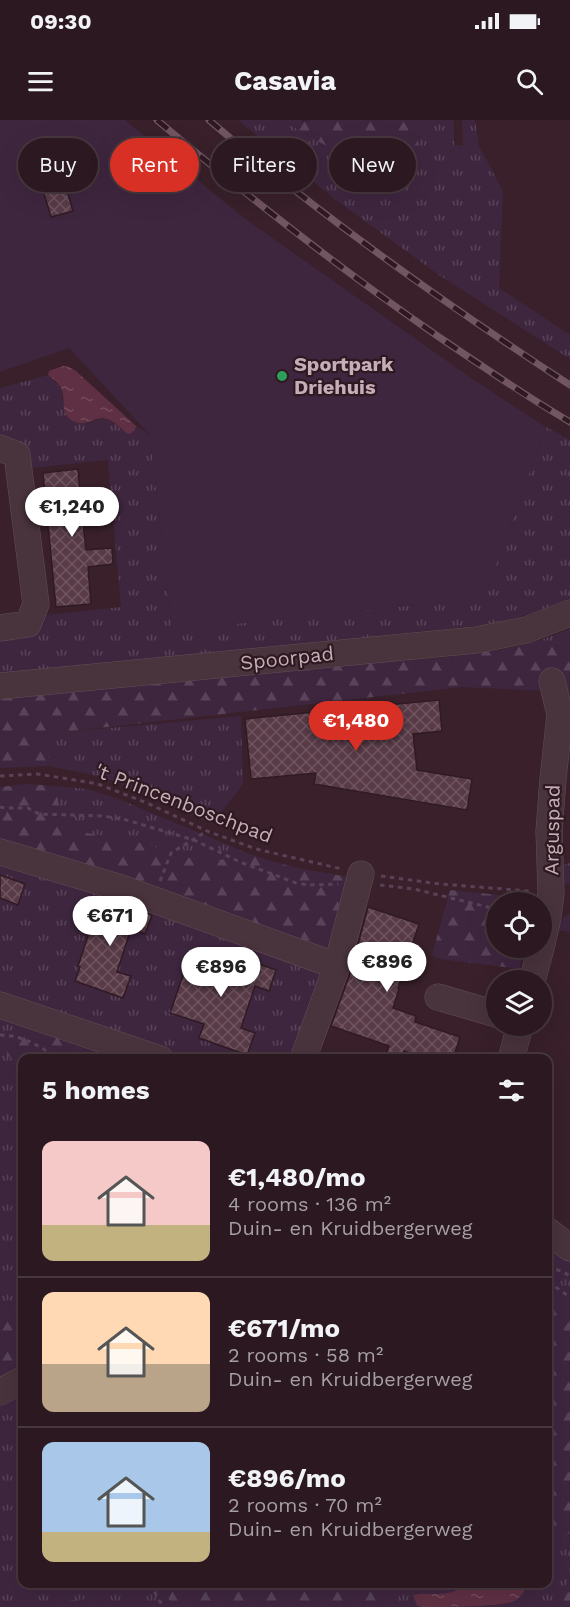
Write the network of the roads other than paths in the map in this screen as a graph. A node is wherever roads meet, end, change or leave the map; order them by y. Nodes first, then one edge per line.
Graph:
1 (0, 448) edge
2 (570, 613) edge
3 (0, 628) edge
4 (552, 681) dead end
5 (0, 686) edge
6 (0, 852) edge
7 (360, 879) road end
8 (551, 892) edge
9 (337, 966) junction
10 (438, 997) dead end
11 (0, 1005) edge
12 (486, 1011) edge
13 (517, 1036) edge
14 (145, 1054) edge
15 (305, 1054) edge
16 (512, 1054) edge
17 (552, 1234) edge
18 (570, 1248) edge
19 (18, 1382) edge
20 (0, 1392) edge

1 - 3 street
2 - 5 street, Spoorpad
4 - 8 street, Arguspad
6 - 9 street
7 - 9 street
9 - 15 street
10 - 12 street
11 - 14 street
13 - 16 street
17 - 18 street
19 - 20 street

